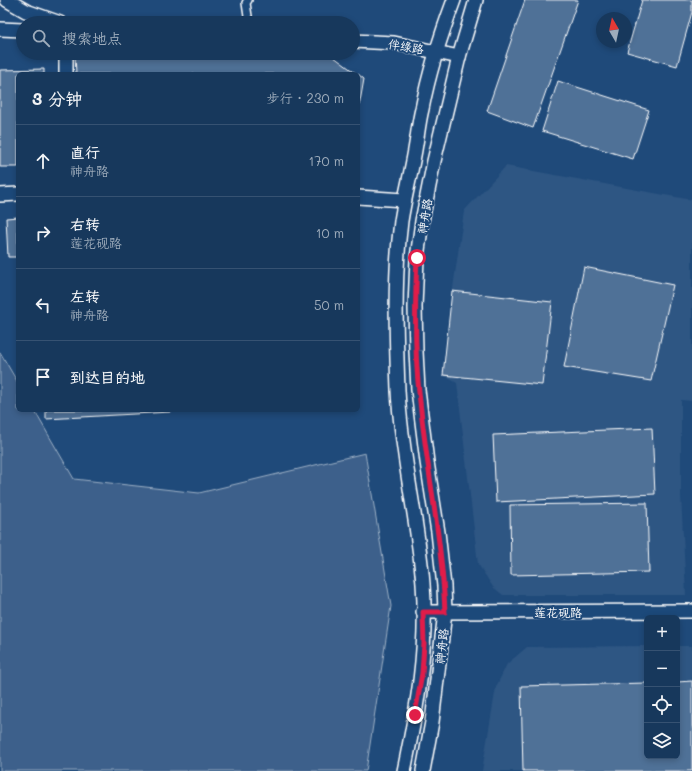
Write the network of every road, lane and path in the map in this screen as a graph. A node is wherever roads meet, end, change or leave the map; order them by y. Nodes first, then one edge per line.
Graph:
1 (7, 0) edge
2 (454, 0) edge
3 (476, 0) edge
4 (245, 1) edge
5 (40, 16) edge
6 (247, 16) edge
7 (0, 28) edge
8 (16, 29) edge
9 (360, 41) edge
10 (437, 51) junction
11 (459, 57) junction
12 (66, 60) edge
13 (66, 72) edge
14 (16, 194) edge
15 (0, 195) edge
16 (360, 197) edge
17 (404, 200) junction
18 (692, 611) edge
19 (423, 612) junction
20 (445, 612) junction
21 (404, 771) edge
22 (423, 771) edge

1 - 5 street
2 - 10 street, 神舟路
3 - 11 street, 神舟路
4 - 6 lane
7 - 8 street
9 - 10 street, 伴绿路
10 - 11 street, 伴绿路
10 - 17 street, 神舟路
11 - 20 street, 神舟路
12 - 13 street
14 - 15 street
16 - 17 street
17 - 19 street, 神舟路
18 - 20 street, 莲花砚路
19 - 20 street, 莲花砚路
19 - 21 street, 神舟路
20 - 22 street, 神舟路

